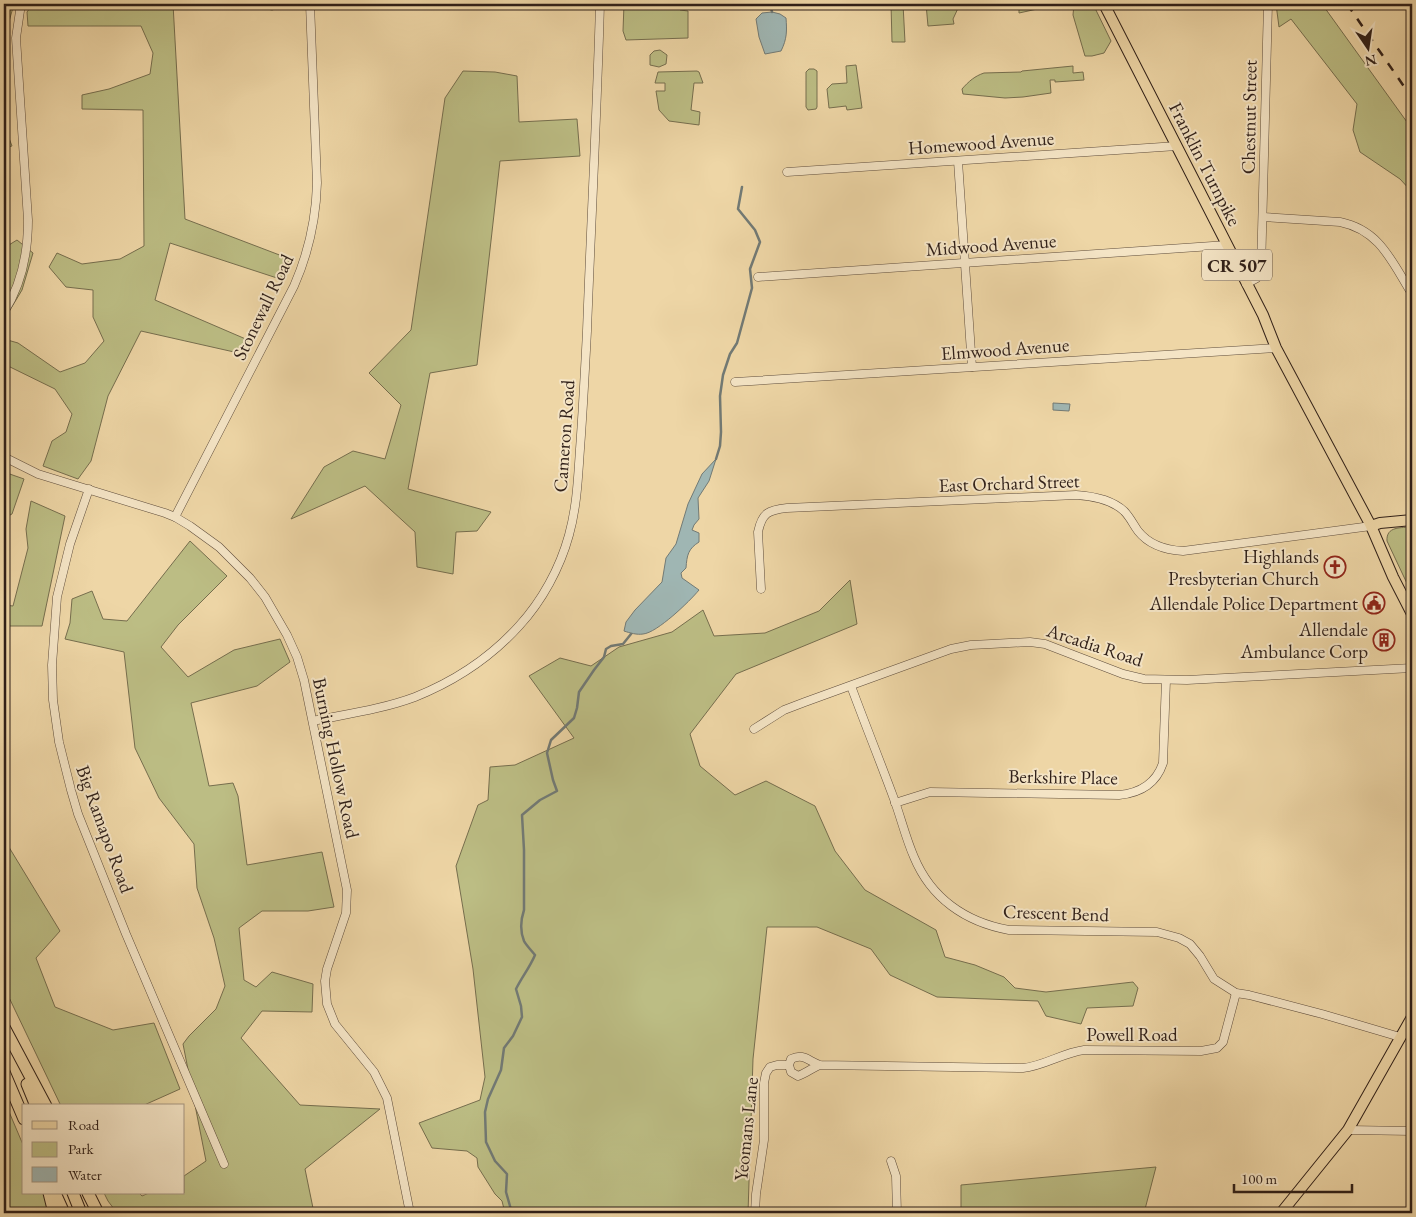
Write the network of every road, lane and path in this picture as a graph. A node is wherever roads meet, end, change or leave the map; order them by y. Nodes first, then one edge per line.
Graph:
1 (21, 4) edge
2 (310, 4) edge
3 (600, 4) edge
4 (1104, 4) edge
5 (1268, 4) edge
6 (1177, 146) junction
7 (958, 161) junction
8 (787, 172) dead end
9 (1263, 217) junction
10 (1227, 245) junction
11 (965, 263) junction
12 (758, 277) dead end
13 (1246, 284) junction
14 (1412, 294) edge
15 (4, 312) edge
16 (1276, 348) junction
17 (972, 367) junction
18 (735, 382) dead end
19 (4, 457) edge
20 (89, 489) junction
21 (175, 517) junction
22 (1412, 520) edge
23 (1371, 526) junction
24 (761, 589) dead end
25 (1412, 614) edge
26 (1412, 668) edge
27 (1166, 680) junction
28 (851, 686) junction
29 (314, 721) junction
30 (754, 729) dead end
31 (896, 803) junction
32 (1236, 993) junction
33 (1412, 1017) edge
34 (4, 1029) edge
35 (1400, 1038) junction
36 (789, 1065) junction
37 (820, 1065) junction
38 (4, 1072) edge
39 (35, 1104) edge
40 (45, 1104) edge
41 (22, 1114) edge
42 (1348, 1130) junction
43 (1412, 1131) edge
44 (891, 1161) dead end
45 (224, 1164) dead end
46 (49, 1194) edge
47 (55, 1194) edge
48 (73, 1194) edge
49 (88, 1194) edge
50 (54, 1213) edge
51 (64, 1213) edge
52 (81, 1213) edge
53 (98, 1213) edge
54 (410, 1213) edge
55 (755, 1213) edge
56 (897, 1213) edge
57 (1281, 1213) edge

1 - 15 street
2 - 21 street, Stonewall Road
3 - 29 street, Cameron Road
4 - 6 main road, Franklin Turnpike / CR 507
5 - 9 street, Chestnut Street
6 - 7 street, Homewood Avenue
6 - 10 main road, Franklin Turnpike / CR 507
7 - 8 street, Homewood Avenue
7 - 11 street
9 - 13 street, Chestnut Street
9 - 14 street
10 - 11 street, Midwood Avenue
10 - 13 main road, Franklin Turnpike / CR 507
11 - 12 street, Midwood Avenue
11 - 17 street
13 - 16 main road, Franklin Turnpike / CR 507
16 - 17 street, Elmwood Avenue
16 - 23 main road, Franklin Turnpike / CR 507
17 - 18 street, Elmwood Avenue
19 - 20 street, Burning Hollow Road
20 - 21 street, Burning Hollow Road
20 - 45 street, Big Ramapo Road
21 - 29 street, Burning Hollow Road
22 - 23 main road
23 - 24 street, East Orchard Street
23 - 25 main road, CR 507
26 - 27 street, Arcadia Road
27 - 28 street, Arcadia Road
27 - 31 street, Berkshire Place
28 - 30 street, Arcadia Road
28 - 31 street, Crescent Bend
29 - 54 street, Burning Hollow Road
31 - 32 street, Crescent Bend
32 - 35 street
32 - 37 street, Powell Road
33 - 35 main road
34 - 39 highway
34 - 40 highway
35 - 42 main road
36 - 37 street, Powell Road
36 - 37 street, Powell Road
36 - 55 street, Yeomans Lane
38 - 41 highway
42 - 43 street
42 - 57 main road
44 - 56 street
46 - 50 highway
47 - 51 highway
48 - 52 highway
49 - 53 highway

